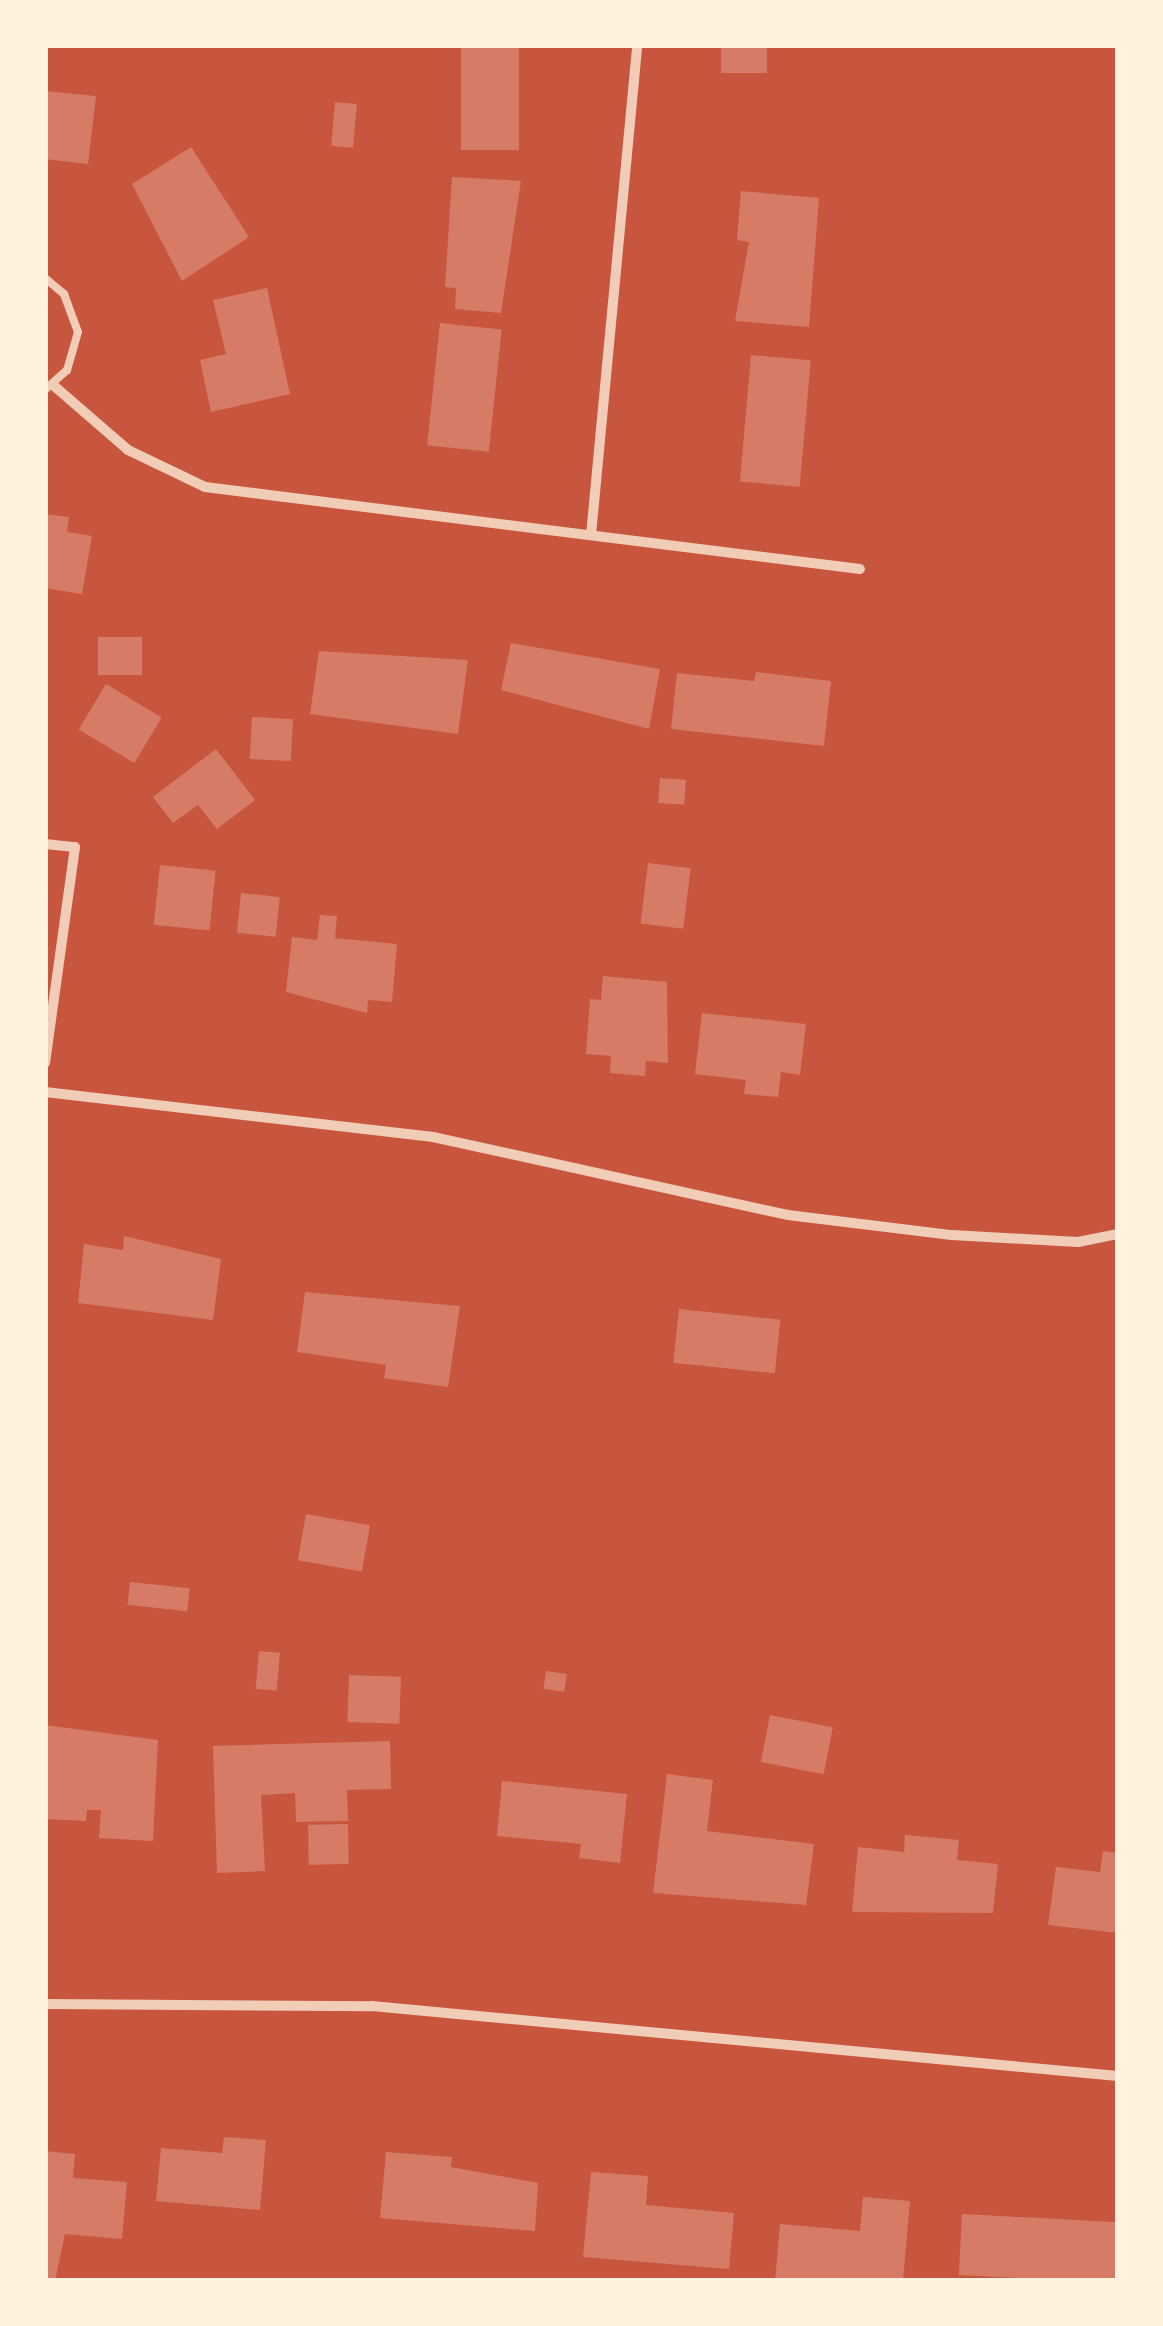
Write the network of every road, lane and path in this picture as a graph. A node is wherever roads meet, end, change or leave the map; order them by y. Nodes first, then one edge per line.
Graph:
1 (637, 45) edge
2 (45, 278) edge
3 (49, 387) edge
4 (590, 535) junction
5 (860, 569) dead end
6 (45, 844) edge
7 (45, 1063) edge
8 (45, 1092) edge
9 (1118, 1234) edge
10 (45, 2004) edge
11 (1118, 2076) edge

1 - 4 street
2 - 3 lane
3 - 4 street
4 - 5 street
6 - 7 street
8 - 9 street
10 - 11 street

